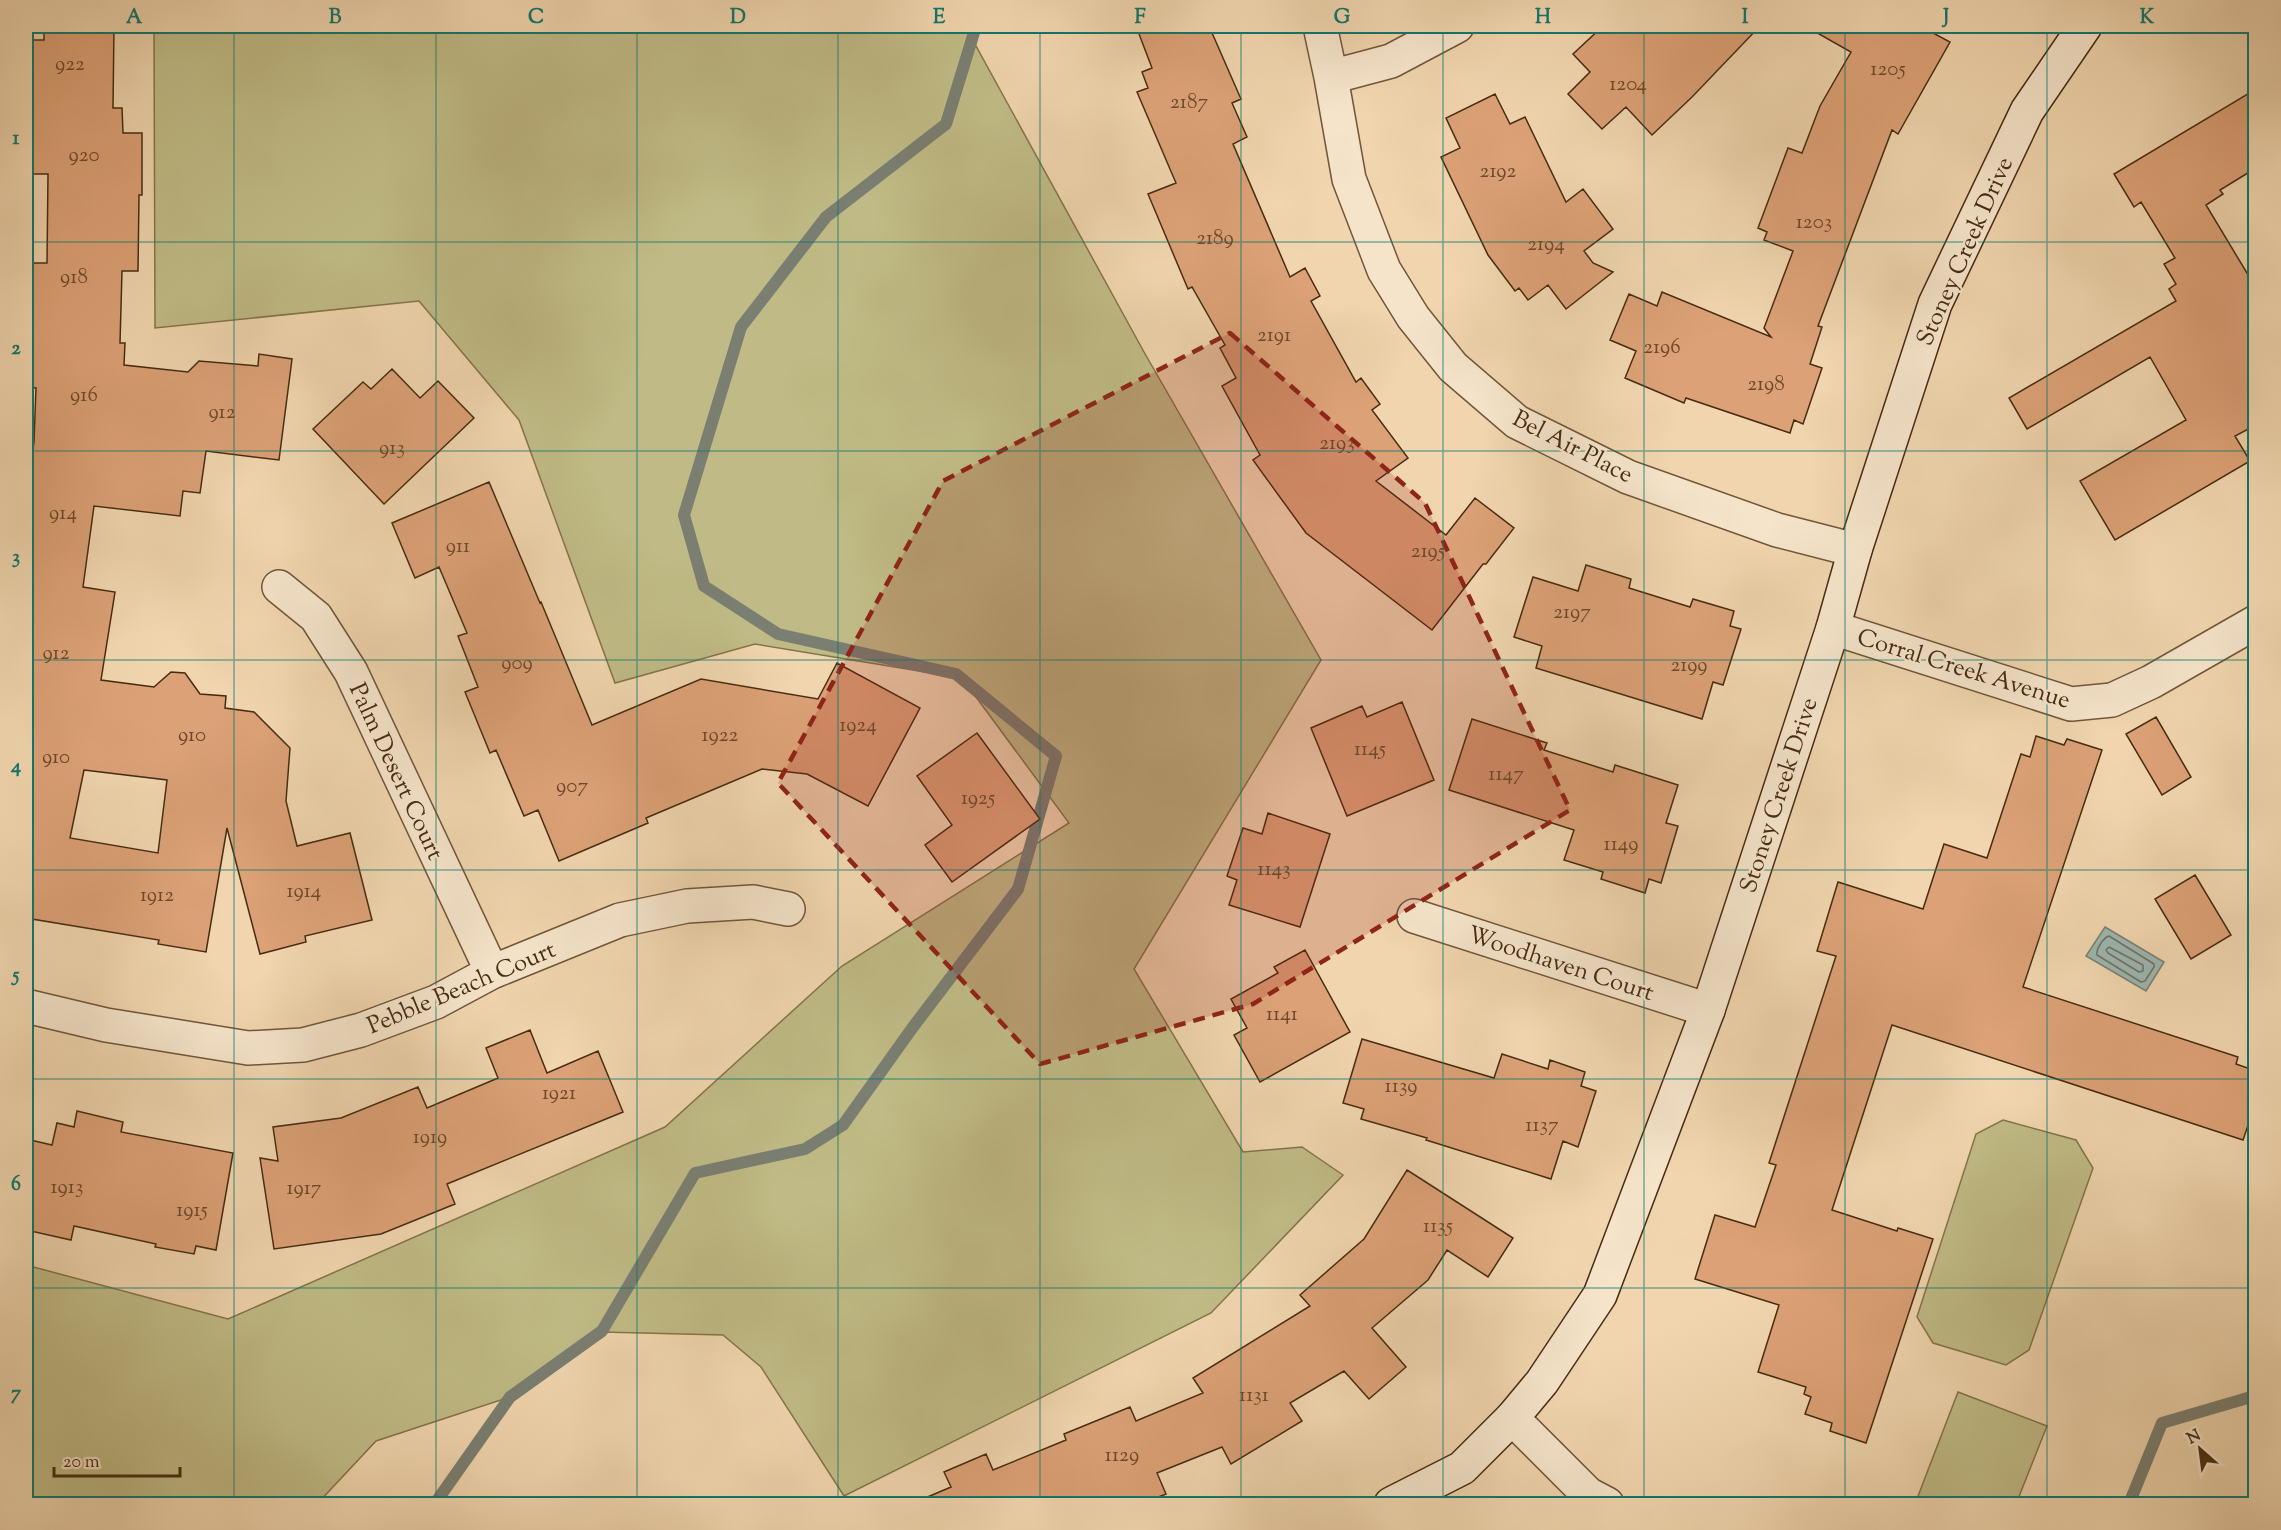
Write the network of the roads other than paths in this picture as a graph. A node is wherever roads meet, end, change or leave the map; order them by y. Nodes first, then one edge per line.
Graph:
1 (1320, 26) edge
2 (1457, 26) edge
3 (2085, 26) edge
4 (1331, 77) junction
5 (1855, 550) junction
6 (279, 586) dead end
7 (2256, 622) edge
8 (1833, 628) junction
9 (788, 909) dead end
10 (1414, 916) dead end
11 (492, 972) junction
12 (26, 1006) edge
13 (1708, 1010) junction
14 (1512, 1418) junction
15 (1391, 1504) edge
16 (1607, 1504) edge

1 - 4 street, Bel Air Place
2 - 4 street
3 - 5 street, Stoney Creek Drive
4 - 5 street, Bel Air Place
5 - 8 street, Stoney Creek Drive
6 - 11 street, Palm Desert Court
7 - 8 street, Corral Creek Avenue
8 - 13 street, Stoney Creek Drive
9 - 11 street, Pebble Beach Court
10 - 13 street, Woodhaven Court
11 - 12 street, Pebble Beach Court
13 - 14 street, Stoney Creek Drive
14 - 15 street, Stoney Creek Drive
14 - 16 street

